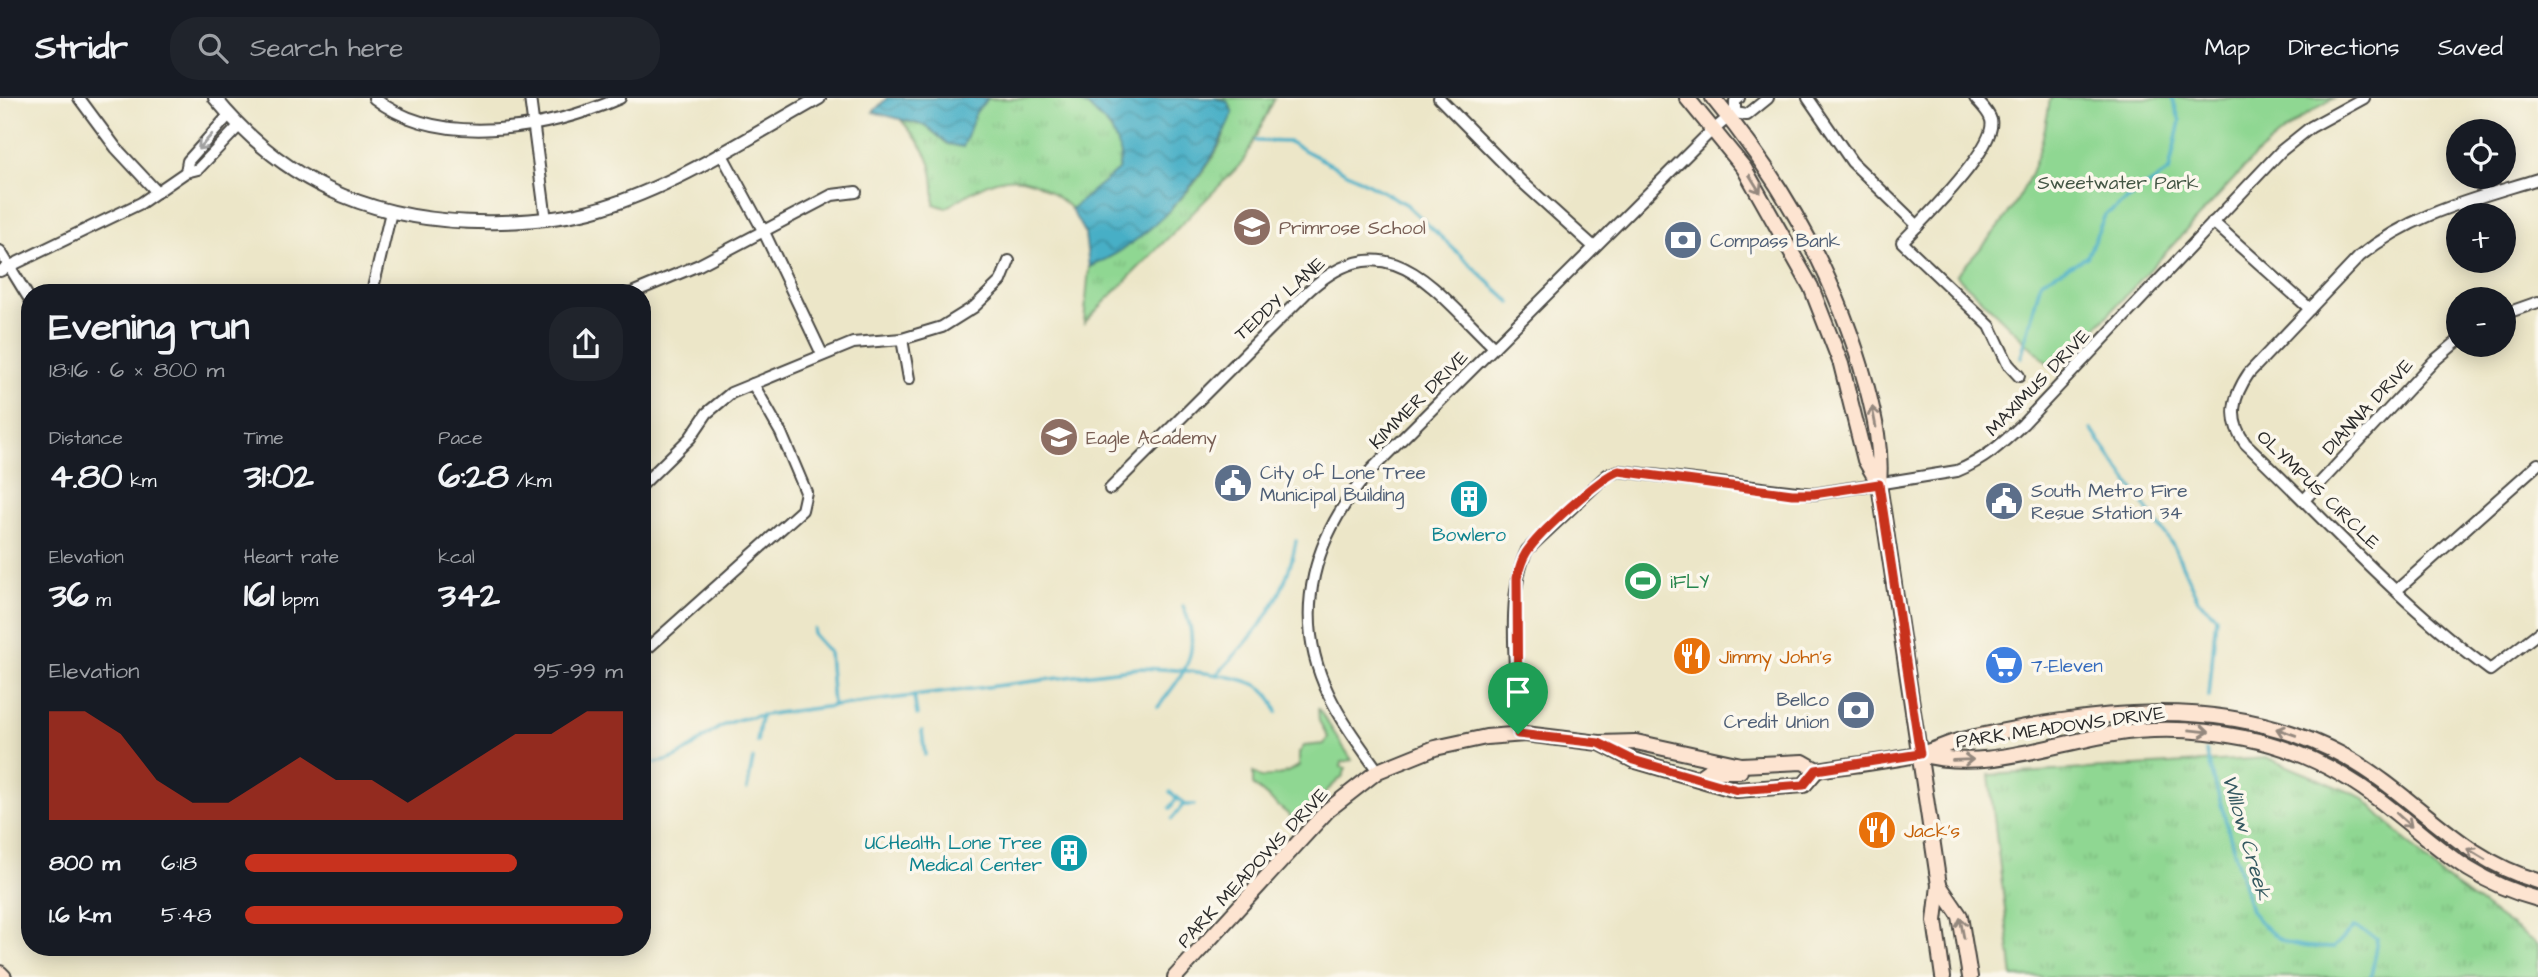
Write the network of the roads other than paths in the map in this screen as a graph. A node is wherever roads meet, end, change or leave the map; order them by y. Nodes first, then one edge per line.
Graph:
1 (79, 98) edge
2 (215, 98) edge
3 (374, 98) edge
4 (530, 98) edge
5 (620, 98) edge
6 (819, 98) edge
7 (1439, 98) edge
8 (1687, 98) edge
9 (1713, 98) edge
10 (1739, 98) edge
11 (1768, 98) edge
12 (1808, 98) edge
13 (1975, 98) edge
14 (2364, 98) edge
15 (229, 115) junction
16 (1729, 117) junction
17 (239, 126) junction
18 (535, 126) junction
19 (1714, 129) junction
20 (721, 153) junction
21 (186, 172) junction
22 (2538, 179) edge
23 (158, 192) junction
24 (856, 192) dead end
25 (391, 212) junction
26 (546, 220) junction
27 (2213, 222) junction
28 (1918, 226) junction
29 (764, 232) junction
30 (1594, 247) junction
31 (0, 251) edge
32 (1009, 261) dead end
33 (11, 266) junction
34 (0, 271) edge
35 (21, 284) edge
36 (375, 284) edge
37 (651, 285) edge
38 (2538, 302) edge
39 (2310, 309) junction
40 (2516, 310) edge
41 (902, 339) junction
42 (1494, 347) junction
43 (2446, 351) edge
44 (822, 354) junction
45 (2019, 376) dead end
46 (909, 379) dead end
47 (753, 384) junction
48 (2538, 464) edge
49 (651, 474) edge
50 (1879, 484) junction
51 (1110, 489) dead end
52 (2305, 499) junction
53 (2397, 590) junction
54 (2538, 633) edge
55 (651, 645) edge
56 (1518, 734) junction
57 (1599, 743) junction
58 (1920, 754) junction
59 (1703, 758) junction
60 (1633, 760) junction
61 (1798, 763) junction
62 (1816, 770) junction
63 (1378, 771) junction
64 (1698, 778) junction
65 (2538, 881) edge
66 (1939, 886) junction
67 (2538, 899) edge
68 (1175, 977) edge
69 (1943, 977) edge
70 (1970, 977) edge

1 - 23 street
2 - 15 street
3 - 18 street
4 - 18 street
5 - 18 street
6 - 20 street
7 - 30 street
8 - 19 main road
9 - 16 main road
10 - 11 street
12 - 28 street
13 - 28 street
14 - 27 street, MAXIMUS DRIVE
15 - 17 street
15 -> 21 street
16 - 19 street, KIMMER DRIVE
50 -> 16 main road
17 - 21 street
17 - 25 street
18 - 26 street
19 - 30 street, KIMMER DRIVE
19 -> 50 main road
20 - 26 street
20 - 29 street
21 - 23 street
22 - 39 street, OLYMPUS CIRCLE
23 - 33 street
24 - 29 street
25 - 26 street
25 - 36 street
27 - 39 street
27 - 50 street, MAXIMUS DRIVE
28 - 45 street
29 - 37 street
29 - 44 street
30 - 42 street, KIMMER DRIVE
31 - 33 street
32 - 41 street
33 - 34 street
33 - 35 street
38 - 40 street
39 - 52 street, OLYMPUS CIRCLE
41 - 44 street
41 - 46 street
42 - 51 street, TEDDY LANE
42 - 63 street, KIMMER DRIVE
43 - 52 street, DIANNA DRIVE
44 - 47 street
47 - 49 street
47 - 55 street
48 - 53 street
50 - 56 street, MAXIMUS DRIVE
50 - 58 main road
52 - 53 street, OLYMPUS CIRCLE
53 - 54 street, OLYMPUS CIRCLE
56 - 57 main road, PARK MEADOWS DRIVE
56 - 63 main road, PARK MEADOWS DRIVE
57 - 59 main road, PARK MEADOWS DRIVE
57 - 60 main road, PARK MEADOWS DRIVE
58 - 62 main road, PARK MEADOWS DRIVE
65 -> 58 main road, PARK MEADOWS DRIVE
58 - 66 main road
58 -> 67 main road, PARK MEADOWS DRIVE
59 - 60 main road
59 - 61 main road, PARK MEADOWS DRIVE
60 - 64 main road, PARK MEADOWS DRIVE
61 - 62 main road, PARK MEADOWS DRIVE
61 - 64 main road
62 - 64 main road, PARK MEADOWS DRIVE
63 - 68 main road, PARK MEADOWS DRIVE
66 - 69 main road
70 -> 66 main road

